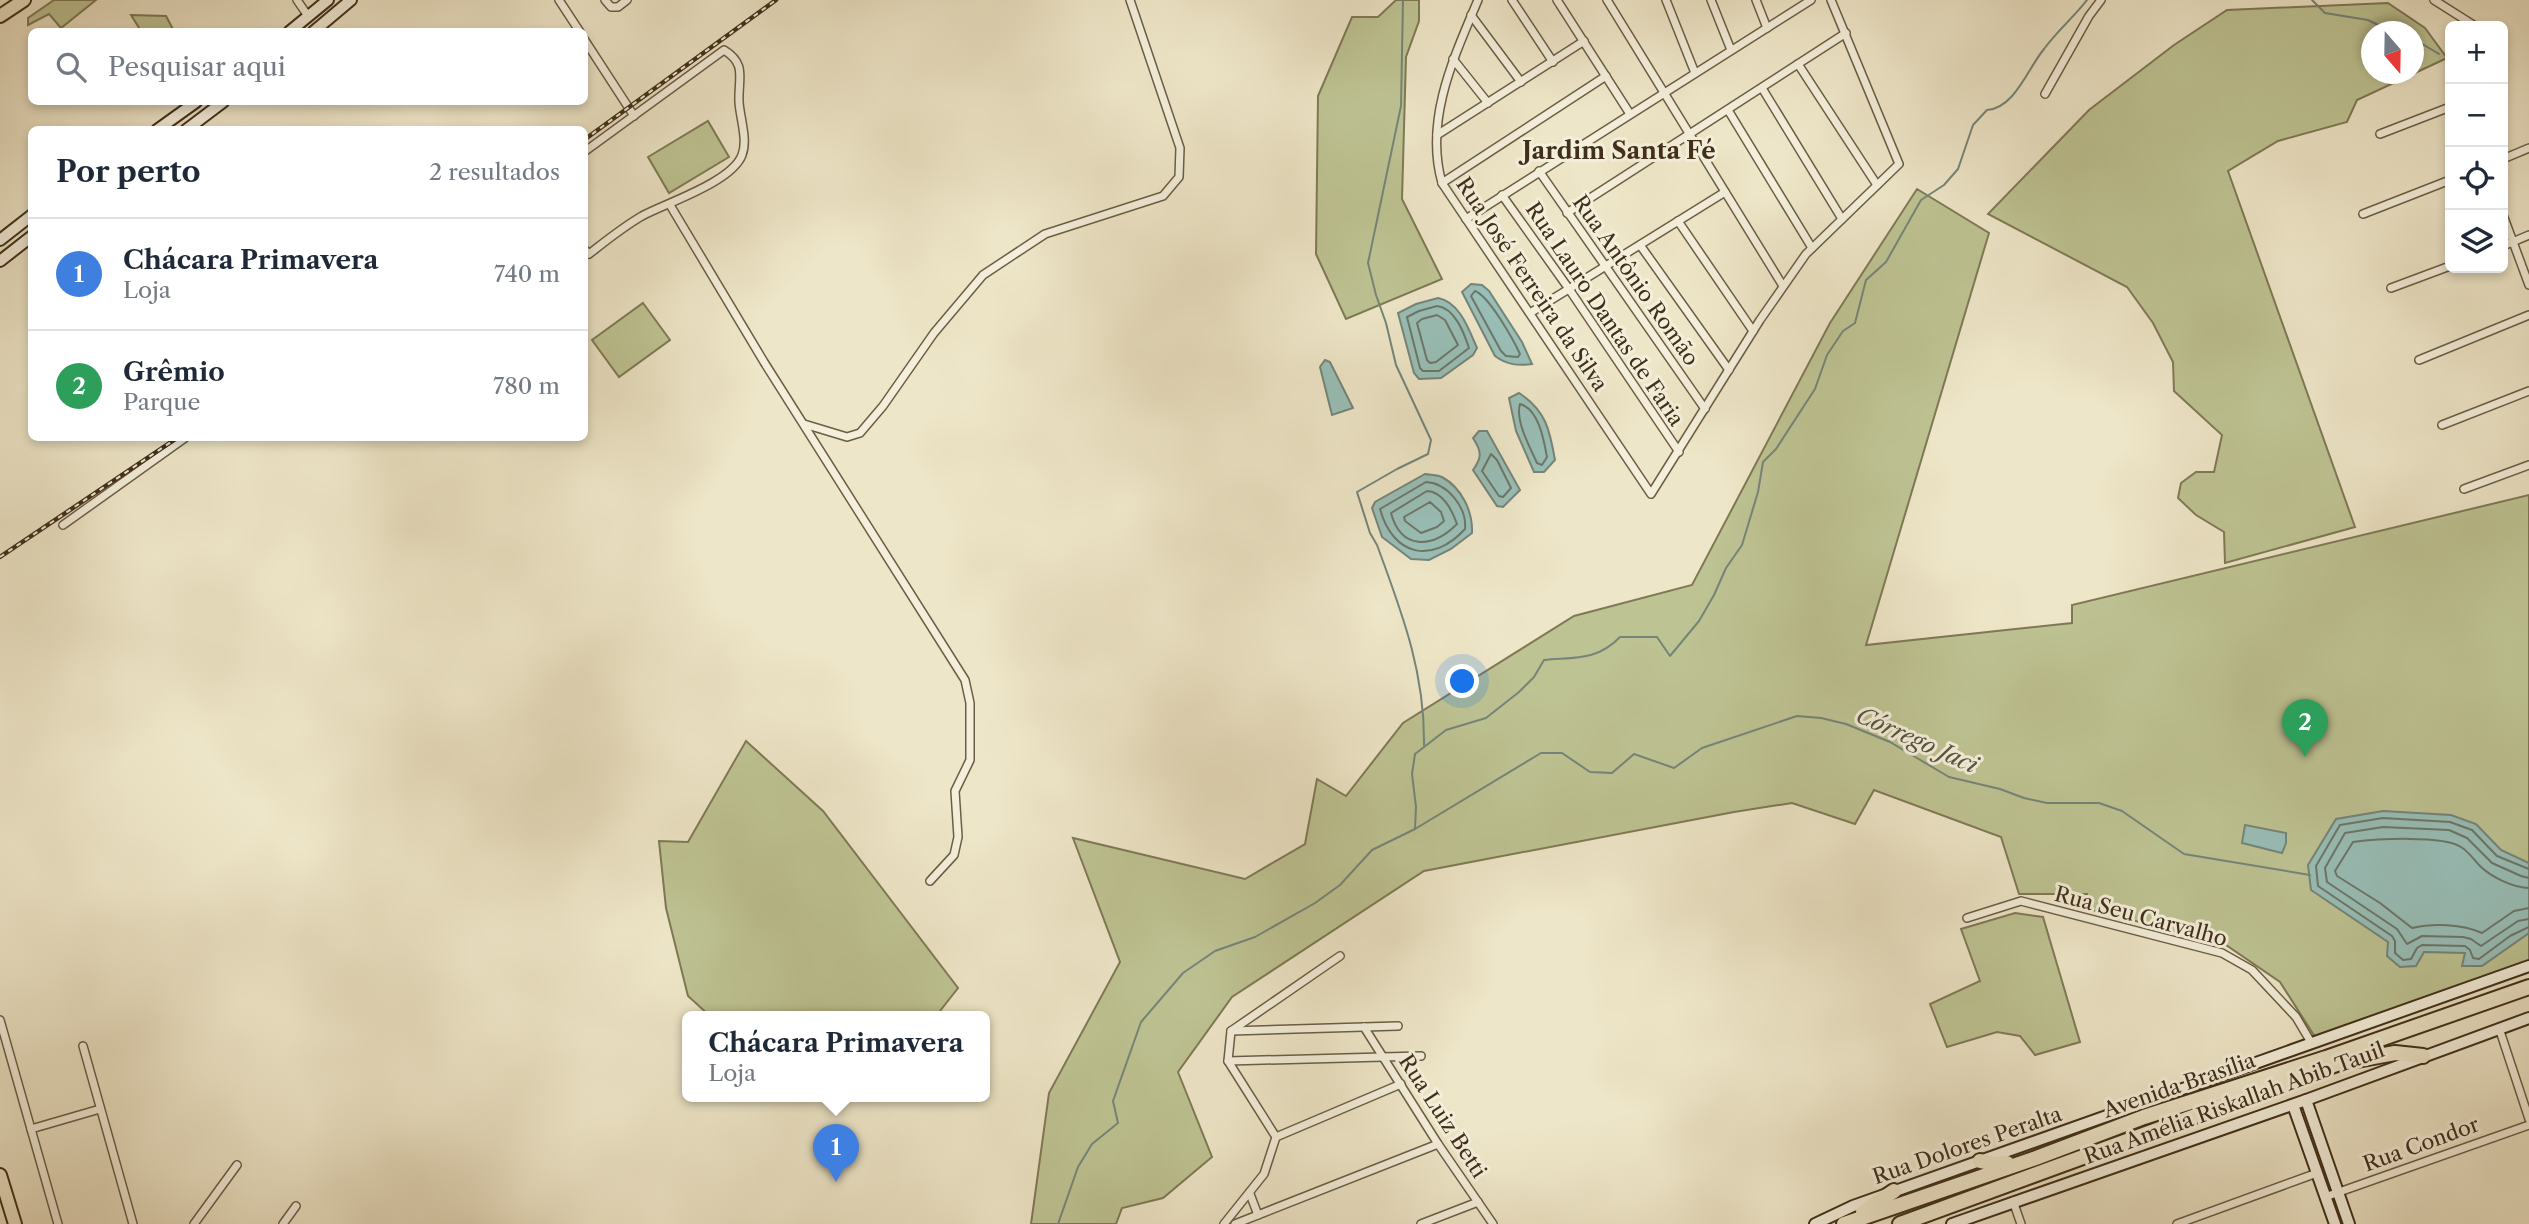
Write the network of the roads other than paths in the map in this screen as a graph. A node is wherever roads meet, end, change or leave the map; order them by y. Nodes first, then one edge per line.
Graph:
1 (24, 0) edge
2 (297, 0) edge
3 (328, 0) edge
4 (351, 0) edge
5 (559, 0) edge
6 (605, 0) edge
7 (627, 0) edge
8 (1130, 0) edge
9 (1478, 0) edge
10 (1512, 0) edge
11 (1557, 0) edge
12 (1607, 0) edge
13 (1666, 0) edge
14 (1711, 0) edge
15 (1756, 0) edge
16 (1811, 0) edge
17 (1831, 0) edge
18 (2101, 0) edge
19 (2434, 0) edge
20 (1802, 3) edge
21 (1471, 15) junction
22 (0, 16) edge
23 (308, 16) junction
24 (2467, 21) edge
25 (294, 28) edge
26 (318, 28) edge
27 (577, 28) edge
28 (1767, 28) junction
29 (1846, 33) junction
30 (1584, 41) junction
31 (588, 45) edge
32 (1731, 50) junction
33 (1454, 59) junction
34 (1553, 62) junction
35 (1798, 64) junction
36 (1695, 73) junction
37 (1606, 76) junction
38 (1521, 82) junction
39 (1762, 88) junction
40 (1663, 93) junction
41 (2045, 94) dead end
42 (1488, 103) junction
43 (192, 105) edge
44 (219, 105) edge
45 (2445, 109) edge
46 (1728, 110) junction
47 (1630, 114) junction
48 (634, 116) junction
49 (163, 126) edge
50 (191, 126) edge
51 (2380, 134) dead end
52 (1437, 135) junction
53 (1689, 135) junction
54 (2529, 148) edge
55 (588, 149) edge
56 (2508, 157) edge
57 (1539, 172) junction
58 (2445, 182) edge
59 (1442, 183) junction
60 (1877, 186) junction
61 (1725, 192) junction
62 (1502, 195) junction
63 (670, 205) junction
64 (1567, 213) junction
65 (2363, 214) dead end
66 (28, 218) edge
67 (1466, 219) junction
68 (1842, 219) junction
69 (1678, 221) junction
70 (2508, 230) edge
71 (2529, 235) edge
72 (28, 239) edge
73 (0, 240) edge
74 (2512, 242) junction
75 (2508, 244) edge
76 (1640, 245) junction
77 (1812, 248) junction
78 (588, 253) edge
79 (0, 261) edge
80 (1604, 267) junction
81 (2445, 267) edge
82 (2529, 285) edge
83 (1783, 286) junction
84 (2391, 288) dead end
85 (1569, 289) junction
86 (1530, 313) junction
87 (2529, 315) edge
88 (1753, 331) junction
89 (2419, 360) dead end
90 (1729, 370) junction
91 (2529, 391) edge
92 (1705, 409) junction
93 (803, 424) junction
94 (2442, 425) dead end
95 (182, 441) edge
96 (1679, 452) junction
97 (2529, 465) edge
98 (2464, 489) dead end
99 (63, 524) dead end
100 (930, 881) dead end
101 (1966, 918) dead end
102 (1340, 956) dead end
103 (2529, 966) edge
104 (2529, 987) edge
105 (2529, 996) edge
106 (2529, 1018) edge
107 (0, 1020) edge
108 (1398, 1026) dead end
109 (1364, 1027) junction
110 (2499, 1028) junction
111 (1231, 1031) junction
112 (2312, 1044) junction
113 (83, 1046) dead end
114 (1421, 1056) dead end
115 (2423, 1056) junction
116 (1384, 1057) junction
117 (1228, 1061) junction
118 (2341, 1063) junction
119 (1401, 1084) junction
120 (2306, 1100) junction
121 (2293, 1105) junction
122 (100, 1109) junction
123 (2529, 1119) edge
124 (2529, 1125) edge
125 (31, 1129) junction
126 (1276, 1137) junction
127 (1438, 1144) junction
128 (2036, 1158) junction
129 (1980, 1161) junction
130 (237, 1165) dead end
131 (2317, 1173) junction
132 (0, 1175) edge
133 (1894, 1192) junction
134 (2339, 1192) junction
135 (1250, 1194) junction
136 (2325, 1197) junction
137 (2013, 1201) junction
138 (1478, 1202) junction
139 (296, 1206) dead end
140 (1258, 1215) junction
141 (15, 1224) edge
142 (58, 1224) edge
143 (133, 1224) edge
144 (194, 1224) edge
145 (283, 1224) edge
146 (1224, 1224) edge
147 (1235, 1224) edge
148 (1421, 1224) edge
149 (1493, 1224) edge
150 (1815, 1224) edge
151 (1844, 1224) edge
152 (1899, 1224) edge
153 (1952, 1224) edge
154 (2021, 1224) edge
155 (2178, 1224) edge
156 (2335, 1224) edge
157 (2349, 1224) edge

1 - 22 main road
2 - 23 street
3 - 23 street
4 - 26 street
5 - 27 street
6 - 7 street
8 - 93 street
9 - 21 street, Rua José Ferreira da Silva
10 - 34 street
11 - 30 street
12 - 40 street
13 - 36 street
14 - 32 street
15 - 28 street
16 - 20 street
17 - 29 street
18 - 41 street
19 - 24 street
20 - 28 street
21 - 33 street, Rua José Ferreira da Silva
21 - 38 street
23 - 25 street
28 - 32 street
29 - 35 street
29 - 60 street
30 - 34 street
30 - 37 street
31 - 48 street
32 - 36 street
33 - 42 street
33 - 52 street, Rua José Ferreira da Silva
34 - 38 street
35 - 39 street
35 - 60 street
36 - 40 street
37 - 47 street
37 - 59 street
38 - 42 street
39 - 46 street
39 - 68 street
40 - 47 street
40 - 53 street
42 - 52 street
43 - 49 street
44 - 50 street
45 - 51 street
46 - 53 street
46 - 77 street
47 - 57 street
48 - 55 street
48 - 63 street
52 - 59 street, Rua José Ferreira da Silva
53 - 61 street
53 - 64 street
54 - 56 street
57 - 62 street
57 - 64 street, Rua Antônio Romão
58 - 65 street
59 - 67 street, Rua José Ferreira da Silva
60 - 68 street
61 - 69 street
61 - 83 street
62 - 67 street
62 - 85 street, Rua Lauro Dantas de Faria
63 - 78 street
63 - 93 street
64 - 80 street, Rua Antônio Romão
66 - 73 street
67 - 86 street, Rua José Ferreira da Silva
68 - 77 street
69 - 76 street
69 - 88 street
70 - 74 street
71 - 74 street
72 - 79 street
74 - 75 street
74 - 82 street
76 - 80 street
76 - 90 street
77 - 83 street
80 - 85 street
80 - 92 street, Rua Antônio Romão
81 - 84 street
83 - 88 street
85 - 86 street
85 - 96 street, Rua Lauro Dantas de Faria
86 - 96 street, Rua José Ferreira da Silva
87 - 89 street
88 - 90 street
90 - 92 street
91 - 94 street
92 - 96 street
93 - 100 street
95 - 99 street
97 - 98 street
101 - 112 street, Rua Seu Carvalho
102 - 111 street
103 - 112 street, Rua Dolores Peralta
104 - 128 highway, Avenida Brasília
105 - 118 highway, Avenida Brasília
106 - 110 street, Rua Amélia Riskallah Abib Tauil
107 - 125 street
108 - 109 street
109 - 111 street
109 - 116 street, Rua Luiz Betti
110 - 115 street, Rua Amélia Riskallah Abib Tauil
110 - 123 street
111 - 117 street
112 - 129 street, Rua Dolores Peralta
113 - 122 street
114 - 116 street
115 - 118 highway
115 - 120 street, Rua Amélia Riskallah Abib Tauil
116 - 117 street
116 - 119 street, Rua Luiz Betti
117 - 126 street
118 - 152 highway, Avenida Brasília
119 - 126 street
119 - 127 street, Rua Luiz Betti
120 - 121 street, Rua Amélia Riskallah Abib Tauil
120 - 134 street
121 - 131 street
121 - 137 street, Rua Amélia Riskallah Abib Tauil
122 - 125 street
122 - 143 street
124 - 134 street, Rua Condor
125 - 142 street
126 - 135 street
127 - 138 street, Rua Luiz Betti
127 - 140 street
128 - 129 highway
128 - 151 highway, Avenida Brasília
129 - 133 street, Rua Dolores Peralta
130 - 144 street
131 - 136 street
131 - 155 street
132 - 141 main road
133 - 150 street, Rua Dolores Peralta
133 - 151 highway
134 - 136 street, Rua Condor
134 - 157 street
135 - 140 street
135 - 146 street
136 - 156 street
137 - 153 street, Rua Amélia Riskallah Abib Tauil
137 - 154 street
138 - 148 street
138 - 149 street, Rua Luiz Betti
139 - 145 street
140 - 147 street

